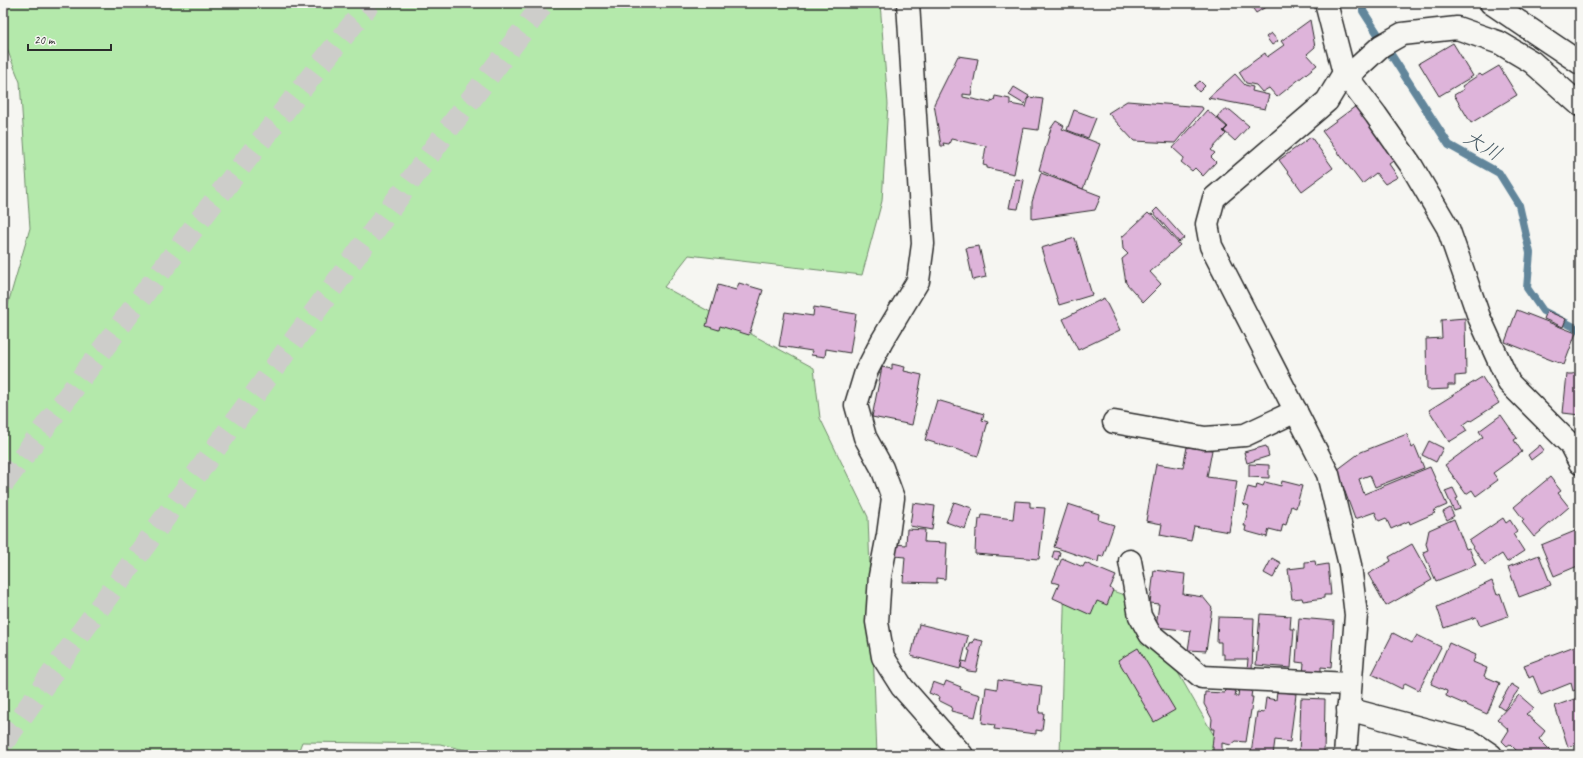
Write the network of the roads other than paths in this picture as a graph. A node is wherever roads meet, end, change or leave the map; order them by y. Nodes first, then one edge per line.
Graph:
1 (908, 3) edge
2 (1326, 3) edge
3 (1491, 3) edge
4 (1580, 63) edge
5 (1344, 73) junction
6 (1580, 105) edge
7 (1296, 411) junction
8 (1114, 422) dead end
9 (1580, 462) edge
10 (1130, 561) dead end
11 (1350, 684) junction
12 (1348, 709) junction
13 (962, 755) edge
14 (1345, 755) edge
15 (1491, 755) edge

1 - 13 street
2 - 5 street
3 - 4 street
5 - 6 street
5 - 7 street
5 - 9 street
7 - 8 street
7 - 11 street
10 - 11 street
11 - 12 street
12 - 14 street
12 - 15 street

